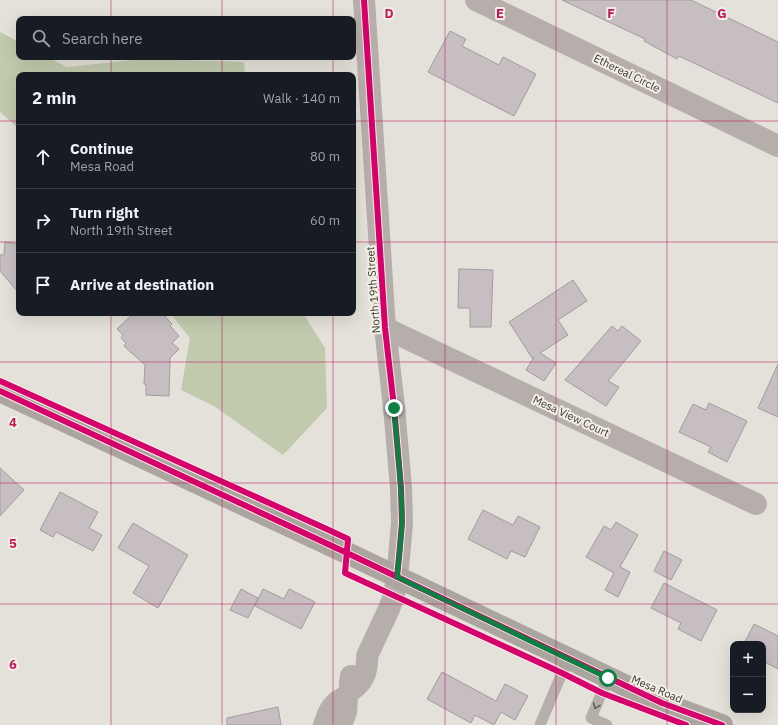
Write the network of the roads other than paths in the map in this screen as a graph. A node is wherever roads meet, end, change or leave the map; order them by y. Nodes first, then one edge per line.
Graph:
1 (364, 0) edge
2 (476, 0) edge
3 (778, 146) edge
4 (385, 328) junction
5 (0, 391) edge
6 (756, 504) dead end
7 (397, 577) junction
8 (568, 659) junction
9 (608, 678) junction
10 (349, 693) junction
11 (324, 725) edge
12 (341, 725) edge
13 (540, 725) edge
14 (607, 725) edge
15 (722, 725) edge

1 - 4 street, North 19th Street
2 - 3 street, Ethereal Circle
4 - 6 street, Mesa View Court
4 - 7 street, North 19th Street
5 - 7 main road, Mesa Road
7 - 8 main road, Mesa Road
7 - 10 street, North 19th Street
8 - 9 main road, Mesa Road
8 - 13 lane
9 -> 14 lane
9 - 15 main road, Mesa Road
10 - 11 street, North 19th Street
10 - 12 street

